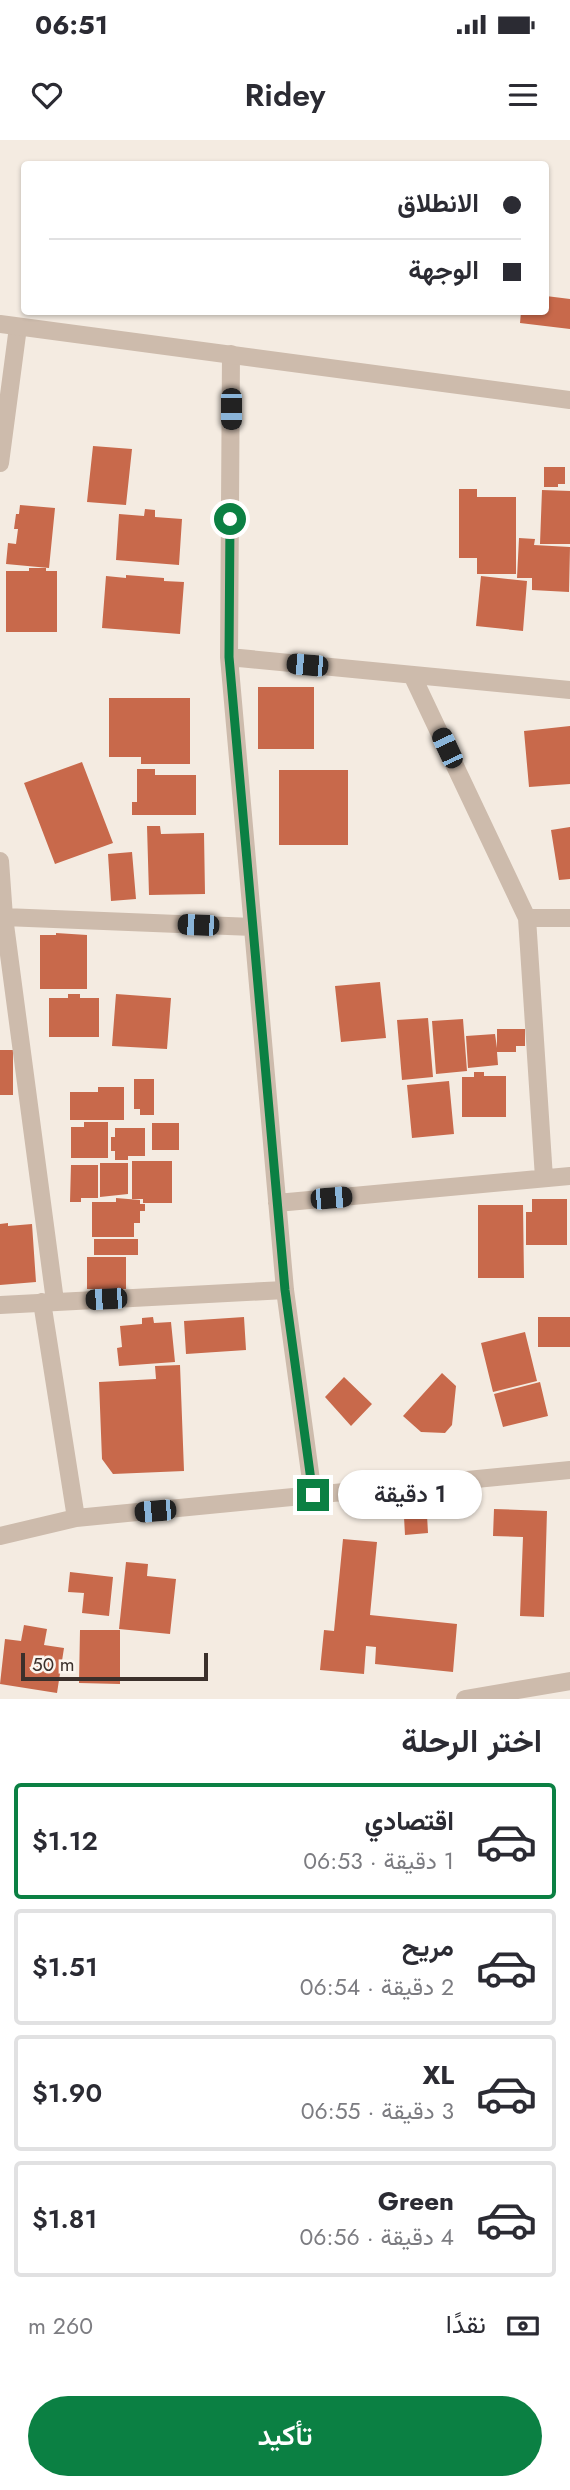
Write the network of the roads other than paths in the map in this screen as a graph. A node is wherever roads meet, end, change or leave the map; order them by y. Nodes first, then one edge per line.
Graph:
1 (9, 326) edge
2 (231, 354) junction
3 (570, 400) edge
4 (0, 463) edge
5 (229, 657) junction
6 (412, 675) junction
7 (570, 690) edge
8 (0, 862) edge
9 (4, 917) junction
10 (527, 918) junction
11 (570, 918) edge
12 (253, 927) junction
13 (570, 1176) edge
14 (544, 1178) junction
15 (277, 1203) junction
16 (285, 1290) junction
17 (48, 1302) junction
18 (0, 1306) edge
19 (570, 1470) edge
20 (313, 1495) junction
21 (76, 1518) junction
22 (0, 1536) edge
23 (570, 1681) edge
24 (464, 1699) edge

1 - 2 street
1 - 4 street
2 - 3 street
2 - 5 street
5 - 6 street
5 - 12 street
6 - 7 street
6 - 10 street
8 - 9 street
9 - 12 street
9 - 17 street
10 - 11 street
10 - 14 street
12 - 15 street
13 - 14 street
14 - 15 street
15 - 16 street
16 - 17 street
16 - 20 street
17 - 18 street
17 - 21 street
19 - 20 street
20 - 21 street
21 - 22 street
23 - 24 street

